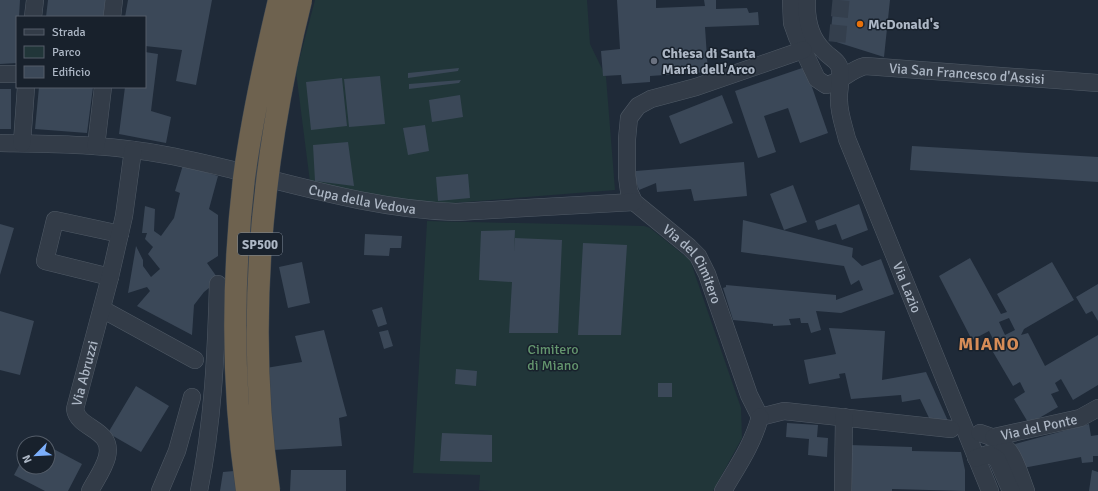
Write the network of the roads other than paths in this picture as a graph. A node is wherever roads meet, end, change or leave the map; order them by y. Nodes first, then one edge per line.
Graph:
1 (35, 0) edge
2 (114, 0) edge
3 (279, 0) edge
4 (301, 0) edge
5 (791, 0) edge
6 (807, 0) edge
7 (33, 16) edge
8 (112, 16) edge
9 (832, 46) junction
10 (803, 50) junction
11 (865, 66) junction
12 (0, 74) edge
13 (16, 74) edge
14 (840, 79) junction
15 (1098, 83) edge
16 (26, 88) edge
17 (103, 88) edge
18 (0, 143) edge
19 (22, 144) junction
20 (96, 146) junction
21 (133, 150) junction
22 (634, 202) junction
23 (120, 234) junction
24 (110, 277) junction
25 (218, 284) dead end
26 (102, 309) junction
27 (195, 360) dead end
28 (192, 397) dead end
29 (1098, 408) edge
30 (760, 416) junction
31 (844, 417) junction
32 (951, 429) dead end
33 (976, 458) junction
34 (90, 491) edge
35 (160, 491) edge
36 (199, 491) edge
37 (247, 491) edge
38 (269, 491) edge
39 (723, 491) edge
40 (843, 491) edge
41 (990, 491) edge
42 (1012, 491) edge
43 (1026, 491) edge

1 - 7 street
2 - 8 street
3 - 37 highway, SP500, bridge
4 - 38 highway, SP500, bridge
5 - 10 street
6 - 9 street
9 - 11 street
9 - 14 street, Via Lazio
10 - 14 street, Via San Francesco d'Assisi
10 - 22 street
11 - 14 street, Via San Francesco d'Assisi
11 - 15 street, Via San Francesco d'Assisi
12 - 13 street
14 - 33 street, Via Lazio
16 - 19 street
17 - 20 street
18 - 19 street, Cupa della Vedova
19 - 20 street, Cupa della Vedova
20 - 21 street, Cupa della Vedova
21 - 22 street, Cupa della Vedova
21 - 23 street, Via Abruzzi
22 - 30 street, Via del Cimitero
23 - 24 street, Via Abruzzi
23 - 24 street
24 - 26 street, Via Abruzzi
25 - 36 street
26 - 27 street
26 - 34 street, Via Abruzzi
28 - 35 street
29 - 43 street, Via del Ponte
30 - 31 street
30 - 39 street
31 - 32 street
31 - 40 street
33 - 41 street, Via Lazio
33 - 42 street, Via del Ponte

